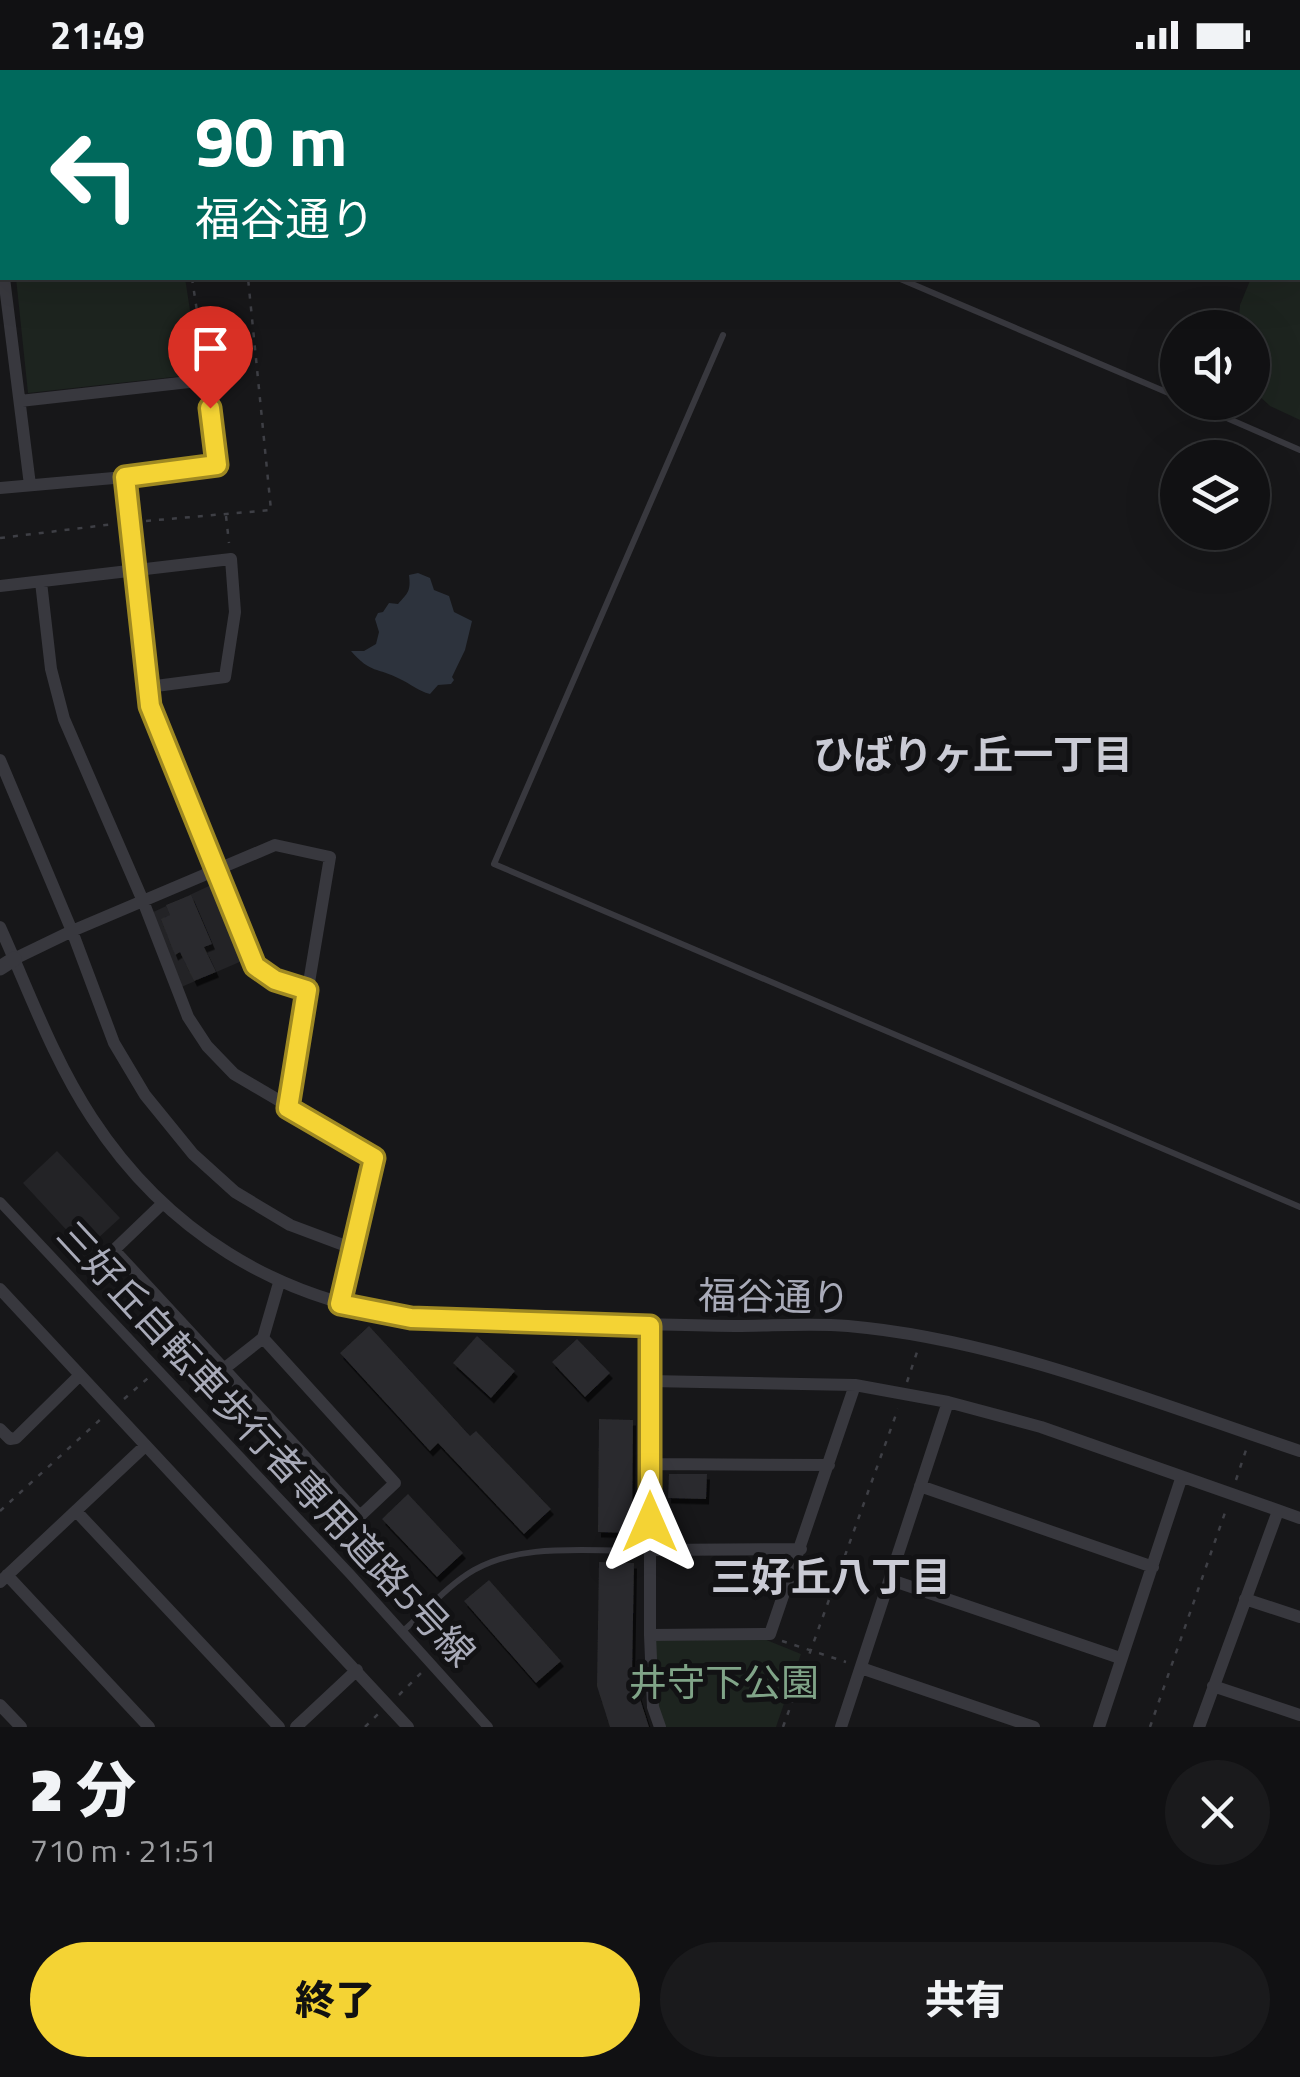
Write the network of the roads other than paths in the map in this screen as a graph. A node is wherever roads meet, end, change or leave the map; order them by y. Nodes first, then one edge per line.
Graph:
1 (4, 280) edge
2 (903, 280) edge
3 (723, 334) dead end
4 (1160, 389) edge
5 (20, 401) junction
6 (1231, 420) edge
7 (1300, 450) edge
8 (125, 477) junction
9 (30, 485) junction
10 (0, 488) edge
11 (136, 569) junction
12 (42, 582) junction
13 (0, 586) edge
14 (148, 687) junction
15 (0, 760) edge
16 (217, 871) junction
17 (142, 900) junction
18 (0, 927) edge
19 (72, 930) junction
20 (7, 964) edge
21 (307, 990) junction
22 (288, 1108) junction
23 (0, 1202) edge
24 (163, 1203) junction
25 (1300, 1208) edge
26 (354, 1249) junction
27 (279, 1283) junction
28 (0, 1289) edge
29 (340, 1304) junction
30 (650, 1326) junction
31 (263, 1338) junction
32 (225, 1368) junction
33 (80, 1376) junction
34 (650, 1381) junction
35 (855, 1384) junction
36 (948, 1402) junction
37 (0, 1429) edge
38 (146, 1446) junction
39 (1300, 1451) edge
40 (650, 1464) junction
41 (829, 1465) junction
42 (1181, 1478) junction
43 (920, 1486) junction
44 (1278, 1510) junction
45 (76, 1512) junction
46 (1300, 1518) edge
47 (801, 1549) junction
48 (650, 1550) junction
49 (1153, 1567) junction
50 (4, 1579) edge
51 (891, 1580) junction
52 (1245, 1599) junction
53 (1300, 1617) edge
54 (403, 1631) junction
55 (650, 1635) junction
56 (1120, 1658) junction
57 (862, 1668) junction
58 (357, 1670) junction
59 (1213, 1686) junction
60 (0, 1705) edge
61 (1300, 1715) edge
62 (20, 1727) edge
63 (148, 1727) edge
64 (278, 1727) edge
65 (296, 1727) edge
66 (408, 1727) edge
67 (488, 1727) edge
68 (660, 1727) edge
69 (842, 1727) edge
70 (1034, 1727) edge
71 (1098, 1727) edge
72 (1199, 1727) edge

1 - 5 street
2 - 4 lane
3 - 25 lane
5 - 8 street
5 - 9 street
6 - 7 lane
8 - 9 street
8 - 11 street
9 - 10 street
11 - 12 street
11 - 14 street
11 - 14 street
12 - 13 street
12 - 17 street
14 - 16 street
15 - 19 street
16 - 17 street
16 - 21 street
16 - 21 street
17 - 19 street
17 - 22 street
18 - 20 street, 福谷通り
19 - 20 street
19 - 26 street
20 - 24 street, 福谷通り
21 - 22 street
22 - 26 street
23 - 54 street, 三好丘自転車歩行者専用道路5号線
24 - 27 street, 福谷通り
24 - 32 street
26 - 29 street
27 - 29 street, 福谷通り
27 - 31 street
28 - 33 street
29 - 30 street, 福谷通り
30 - 34 street
30 - 39 street, 福谷通り
31 - 32 street
31 - 32 street
33 - 37 street
33 - 38 street
34 - 35 street
34 - 40 street
35 - 36 street
35 - 41 street
36 - 42 street
36 - 43 street
38 - 45 street
38 - 58 street
40 - 41 street
40 - 48 street
41 - 47 street
42 - 44 street
42 - 49 street
43 - 49 street
43 - 51 street
44 - 46 street
44 - 52 street
45 - 50 street
45 - 64 street
47 - 48 street
47 - 55 street
48 - 54 lane
48 - 55 street
49 - 56 street
50 - 63 street
51 - 56 street
51 - 57 street
52 - 53 street
52 - 59 street
54 - 67 street, 三好丘自転車歩行者専用道路5号線
55 - 68 street
56 - 71 street
57 - 69 street
57 - 70 street
58 - 65 street
58 - 66 street
59 - 61 street
59 - 72 street
60 - 62 street

